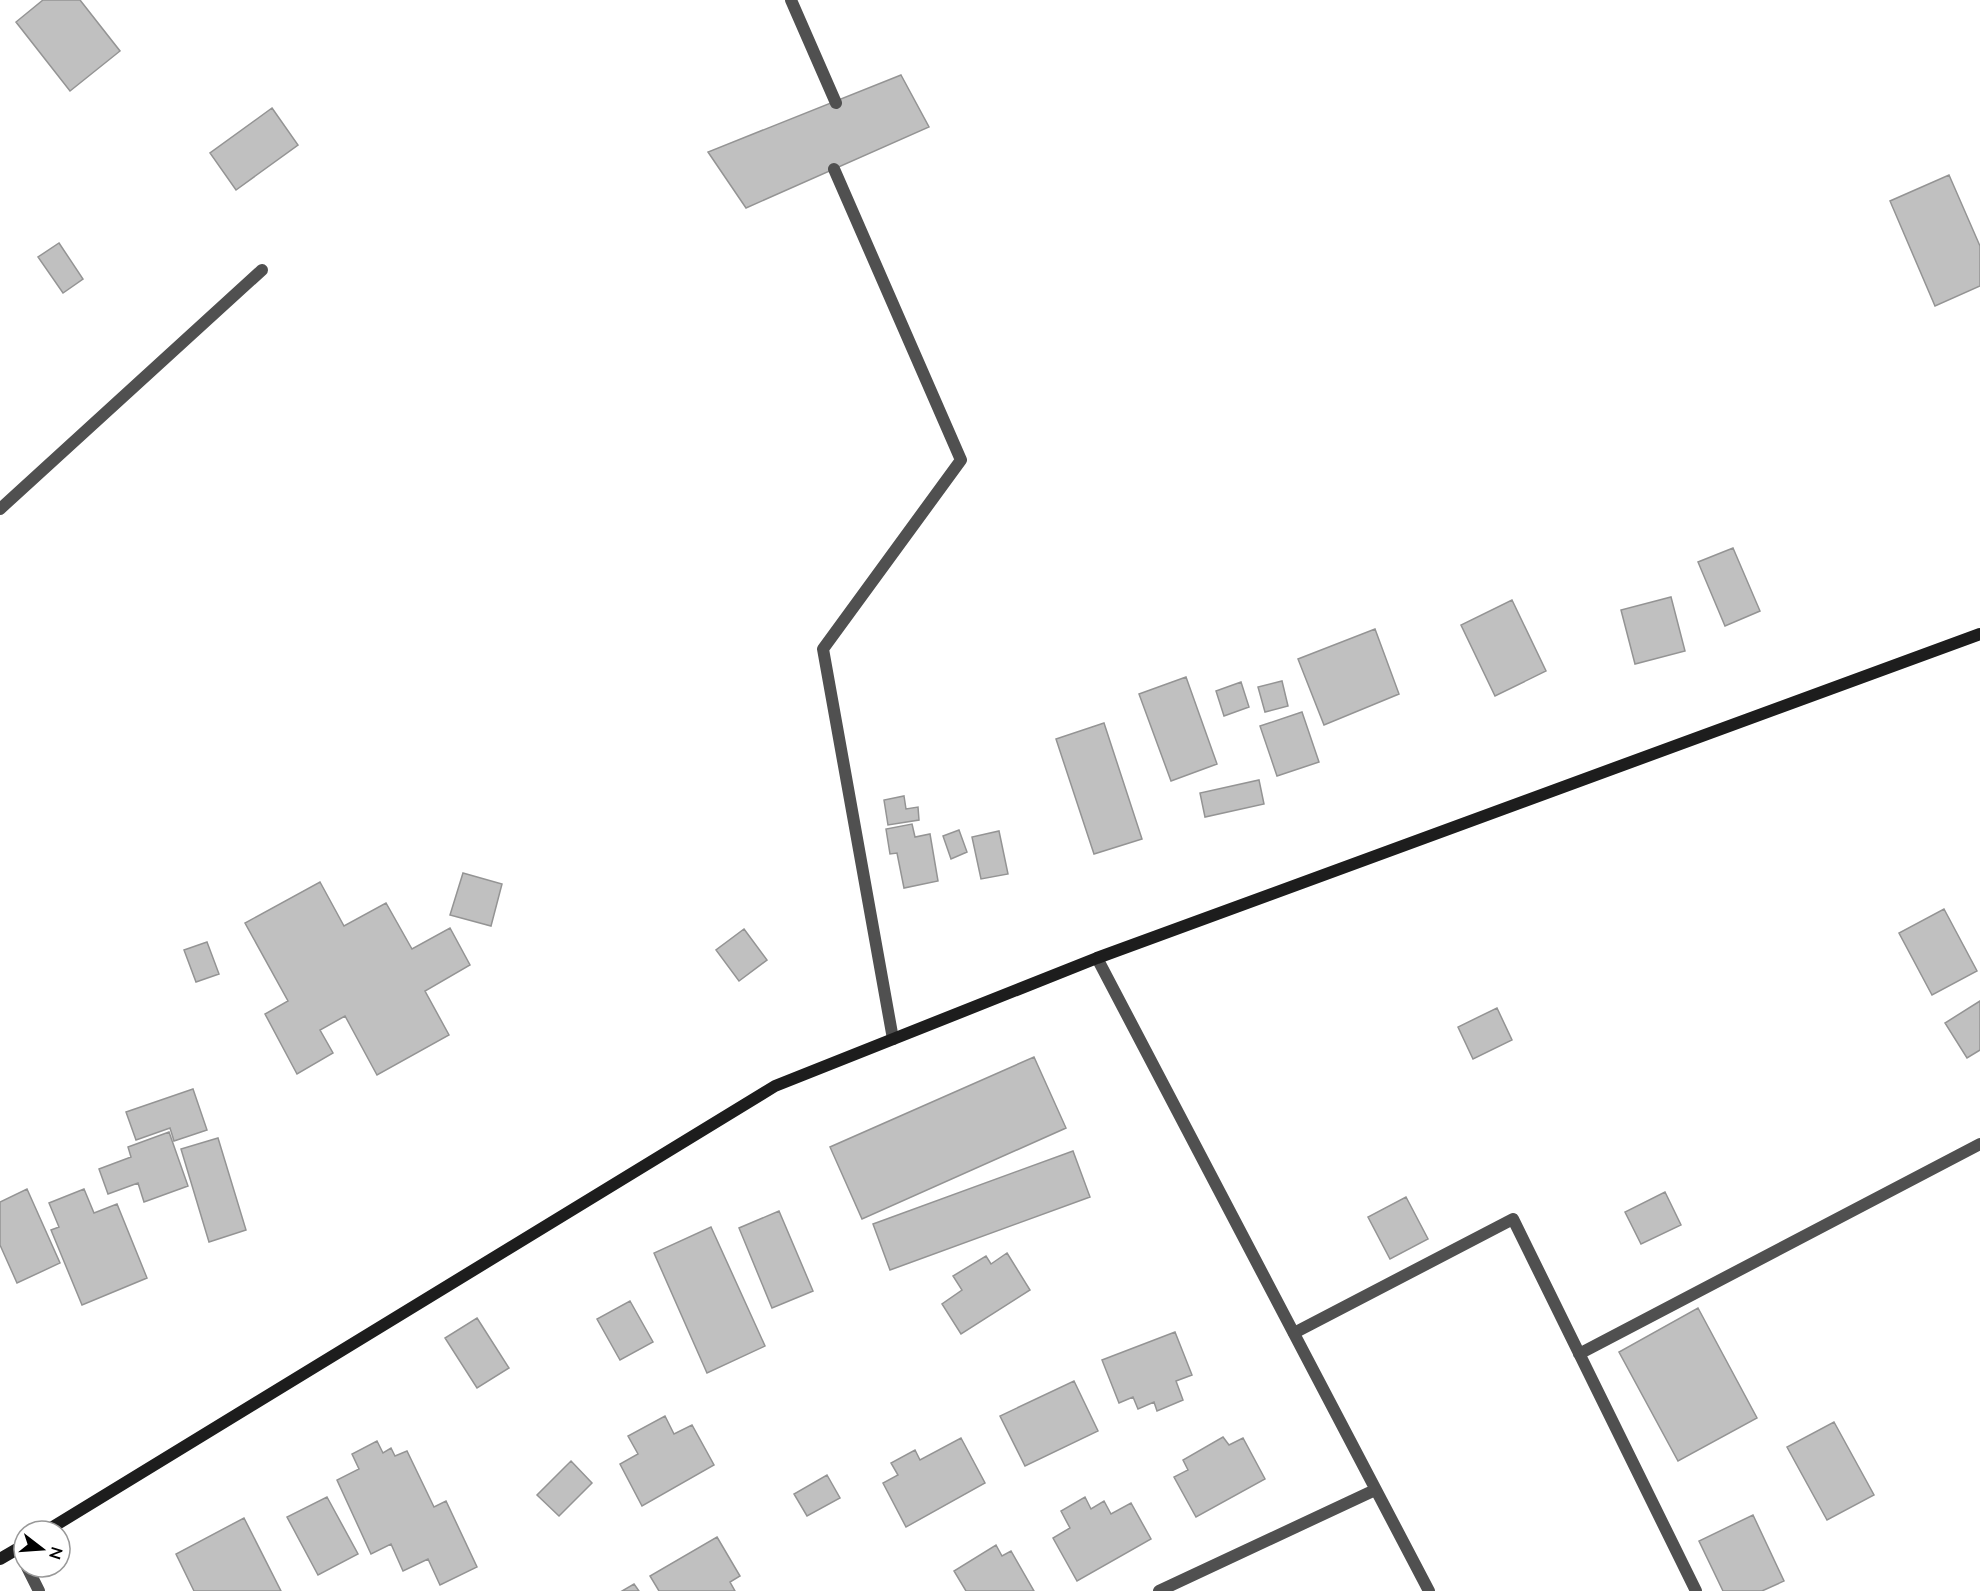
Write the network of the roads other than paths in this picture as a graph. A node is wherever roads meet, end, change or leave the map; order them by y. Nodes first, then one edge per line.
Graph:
1 (791, 0) edge
2 (836, 104) dead end
3 (834, 169) dead end
4 (262, 270) dead end
5 (0, 509) edge
6 (1980, 634) edge
7 (1097, 958) junction
8 (893, 1039) junction
9 (1980, 1144) edge
10 (1294, 1333) junction
11 (1579, 1354) junction
12 (1376, 1490) junction
13 (66, 1519) edge
14 (1160, 1591) edge
15 (1429, 1591) edge
16 (1696, 1591) edge

1 - 2 street
3 - 8 street
4 - 5 street
6 - 7 main road
7 - 8 main road
7 - 10 street
8 - 13 main road
9 - 11 street
10 - 11 street
10 - 12 street
11 - 16 street
12 - 14 street
12 - 15 street

